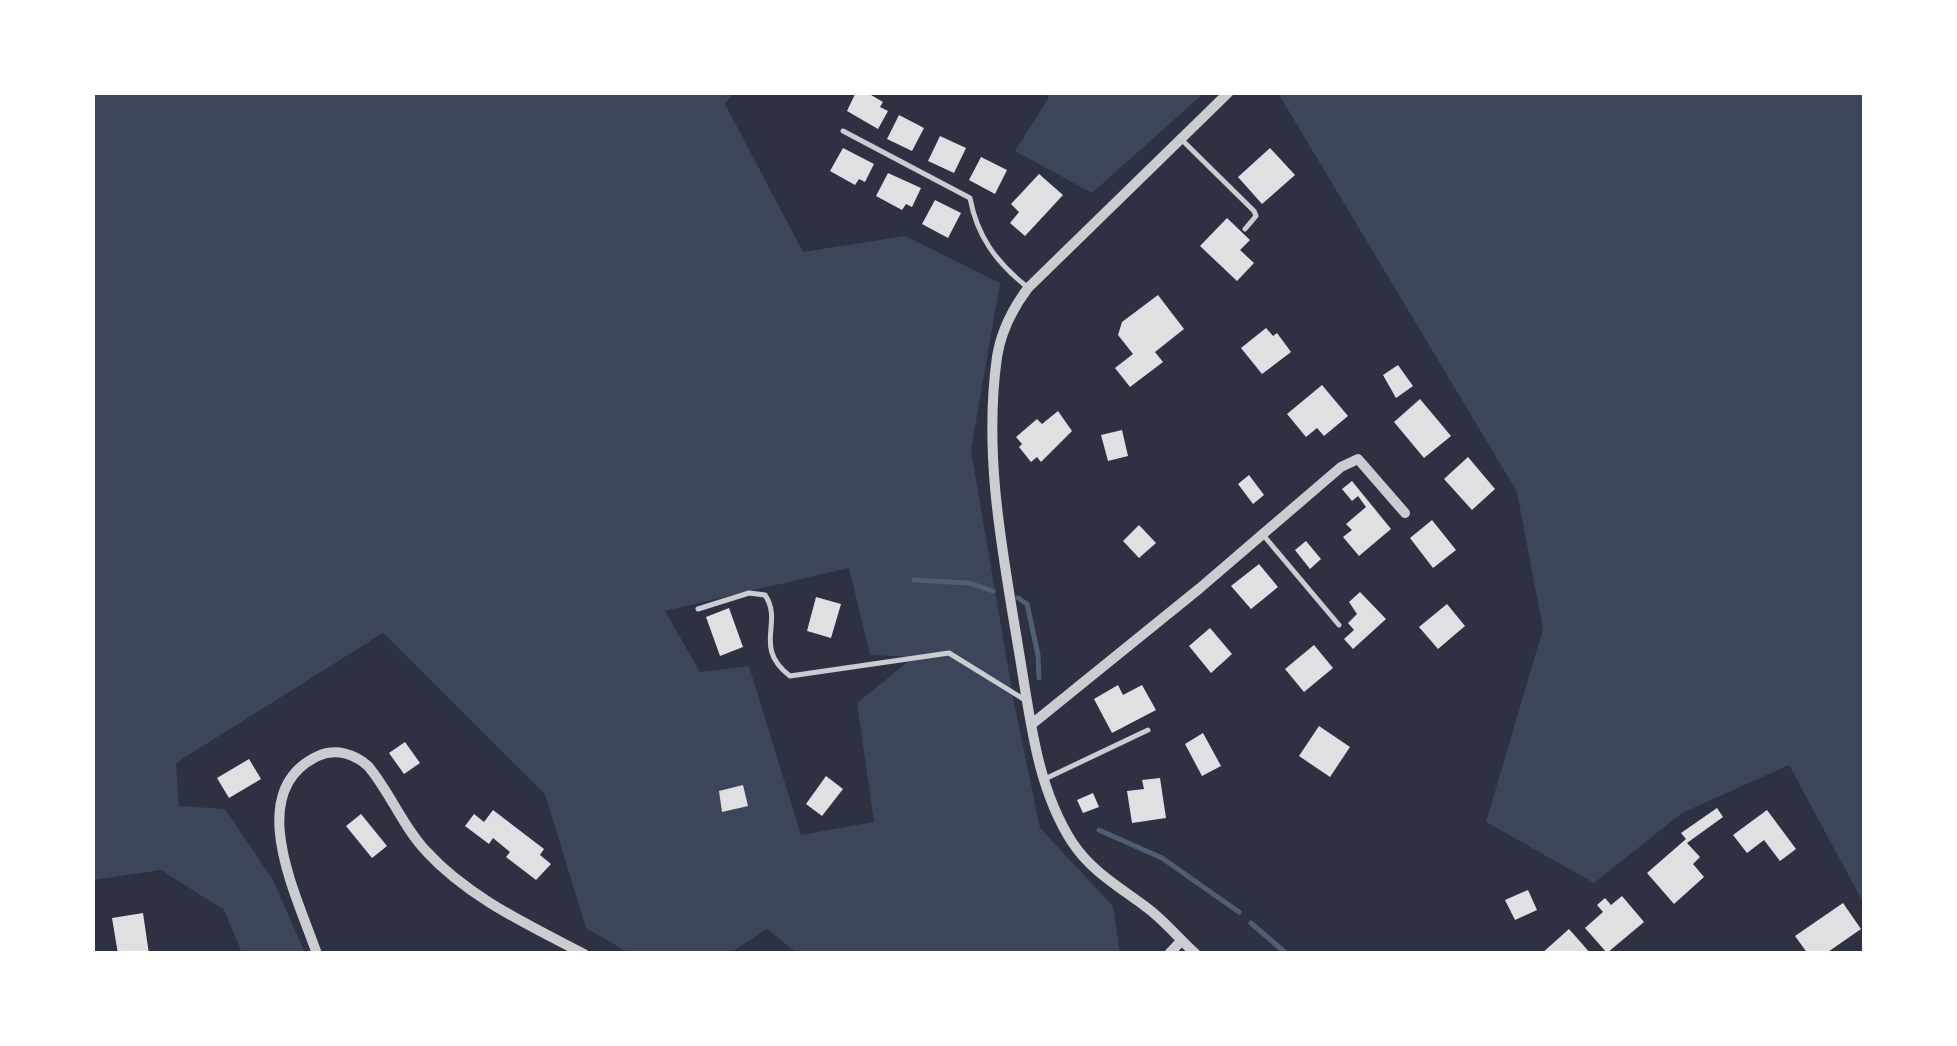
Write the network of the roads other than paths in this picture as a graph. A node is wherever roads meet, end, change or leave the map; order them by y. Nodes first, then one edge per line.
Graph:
1 (1228, 92) edge
2 (843, 130) dead end
3 (1180, 138) junction
4 (1245, 229) dead end
5 (1028, 288) junction
6 (1405, 513) dead end
7 (1262, 534) junction
8 (698, 609) dead end
9 (1339, 626) dead end
10 (1028, 701) junction
11 (1032, 724) junction
12 (1148, 730) dead end
13 (1044, 779) junction
14 (1181, 941) junction
15 (317, 954) edge
16 (584, 954) edge
17 (1169, 954) edge
18 (1196, 954) edge

1 - 3 street
2 - 5 lane
3 - 4 lane
3 - 5 street
5 - 10 street
6 - 7 street
7 - 9 lane
7 - 11 street
8 - 10 lane
10 - 11 street
11 - 13 street
12 - 13 lane
13 - 14 street
14 - 17 street
14 - 18 street
15 - 16 street

